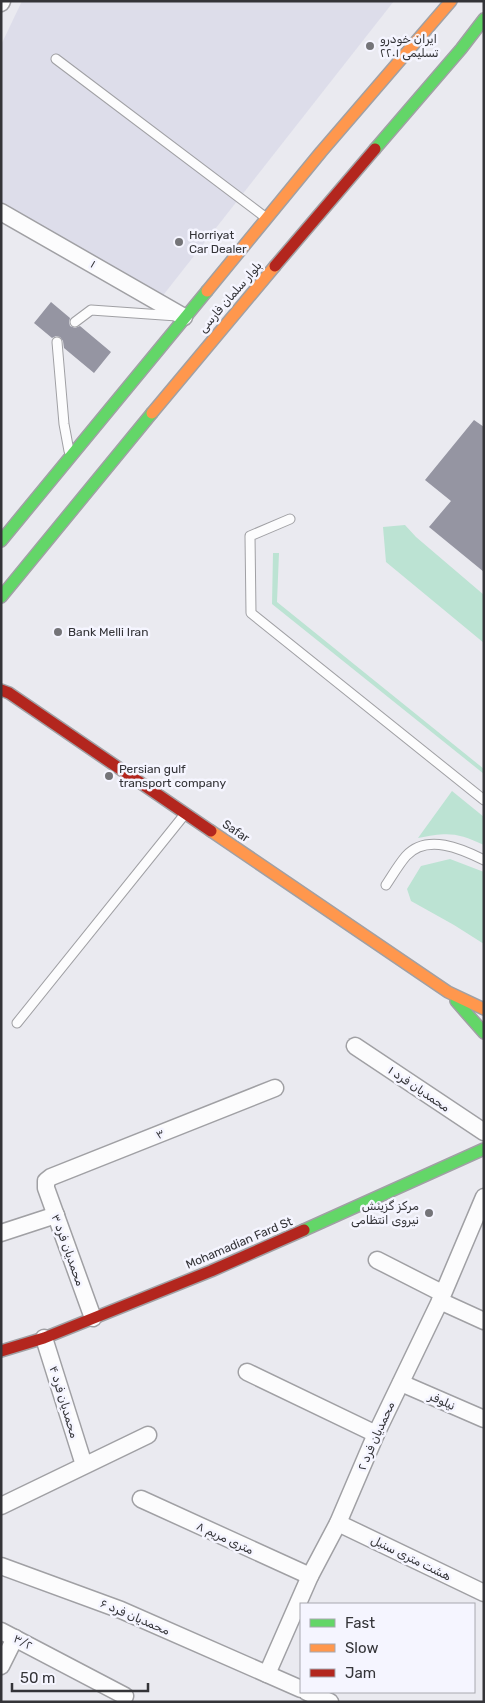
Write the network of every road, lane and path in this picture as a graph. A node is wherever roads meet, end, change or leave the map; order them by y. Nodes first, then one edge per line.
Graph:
1 (451, 1) edge
2 (484, 20) edge
3 (484, 39) edge
4 (461, 49) junction
5 (56, 59) dead end
6 (1, 212) edge
7 (266, 218) junction
8 (184, 317) junction
9 (75, 322) dead end
10 (57, 342) dead end
11 (70, 459) junction
12 (290, 519) dead end
13 (1, 541) edge
14 (1, 597) edge
15 (1, 681) edge
16 (5, 692) edge
17 (484, 800) edge
18 (186, 814) junction
19 (484, 860) edge
20 (386, 885) dead end
21 (448, 992) junction
22 (484, 1009) edge
23 (16, 1023) dead end
24 (484, 1033) edge
25 (354, 1046) dead end
26 (275, 1088) dead end
27 (484, 1132) edge
28 (484, 1149) edge
29 (46, 1181) joint
30 (484, 1197) edge
31 (56, 1215) junction
32 (1, 1233) edge
33 (377, 1260) dead end
34 (441, 1297) junction
35 (93, 1318) junction
36 (484, 1321) edge
37 (44, 1338) junction
38 (1, 1351) edge
39 (247, 1372) dead end
40 (401, 1383) junction
41 (484, 1419) edge
42 (376, 1434) junction
43 (148, 1435) dead end
44 (84, 1466) junction
45 (141, 1499) dead end
46 (1, 1506) edge
47 (338, 1523) junction
48 (1, 1566) edge
49 (310, 1576) junction
50 (484, 1593) edge
51 (8, 1634) edge
52 (1, 1666) edge
53 (267, 1674) junction
54 (300, 1689) edge
55 (309, 1693) edge
56 (125, 1696) dead end
57 (330, 1702) edge

1 - 7 main road, بلوار سلمان فارسی
2 - 4 main road, بلوار سلمان فارسی
3 - 4 main road
4 - 14 main road, بلوار سلمان فارسی
5 - 7 lane
6 - 8 street, ۱
7 - 8 main road, بلوار سلمان فارسی
8 - 9 lane
8 - 11 main road, بلوار سلمان فارسی
10 - 11 lane
11 - 13 main road, بلوار سلمان فارسی
12 - 17 lane
15 - 16 main road, Safar
16 - 18 main road, Safar
18 - 21 main road, Safar
18 - 23 lane
19 - 20 lane
21 - 22 main road, Safar
21 - 24 main road, Safar
25 - 27 street, ۱ محمدیان فرد
26 - 29 street, ۳
28 - 35 main road, Mohamadian Fard St
29 - 31 street, ۳ محمدیان فرد
30 - 34 street, ۲ محمدیان فرد
31 - 32 street
31 - 35 street, ۳ محمدیان فرد
33 - 34 street
34 - 36 street
34 - 40 street, ۲ محمدیان فرد
35 - 37 main road, Mohamadian Fard St
37 - 38 main road, Mohamadian Fard St
37 - 44 street, ۴ محمدیان فرد
39 - 42 street
40 - 41 street, نیلوفر
40 - 42 street, ۲ محمدیان فرد
42 - 47 street, ۲ محمدیان فرد
43 - 44 street
44 - 46 street
45 - 49 street, ۸ متری مریم
47 - 49 street, ۲ محمدیان فرد
47 - 50 street, هشت متری سنبل
48 - 53 street, ۶ محمدیان فرد
49 - 53 street, ۲ محمدیان فرد
51 - 52 street
51 - 56 street, ۳/۲
53 - 54 street, ۶ محمدیان فرد
55 - 57 street

